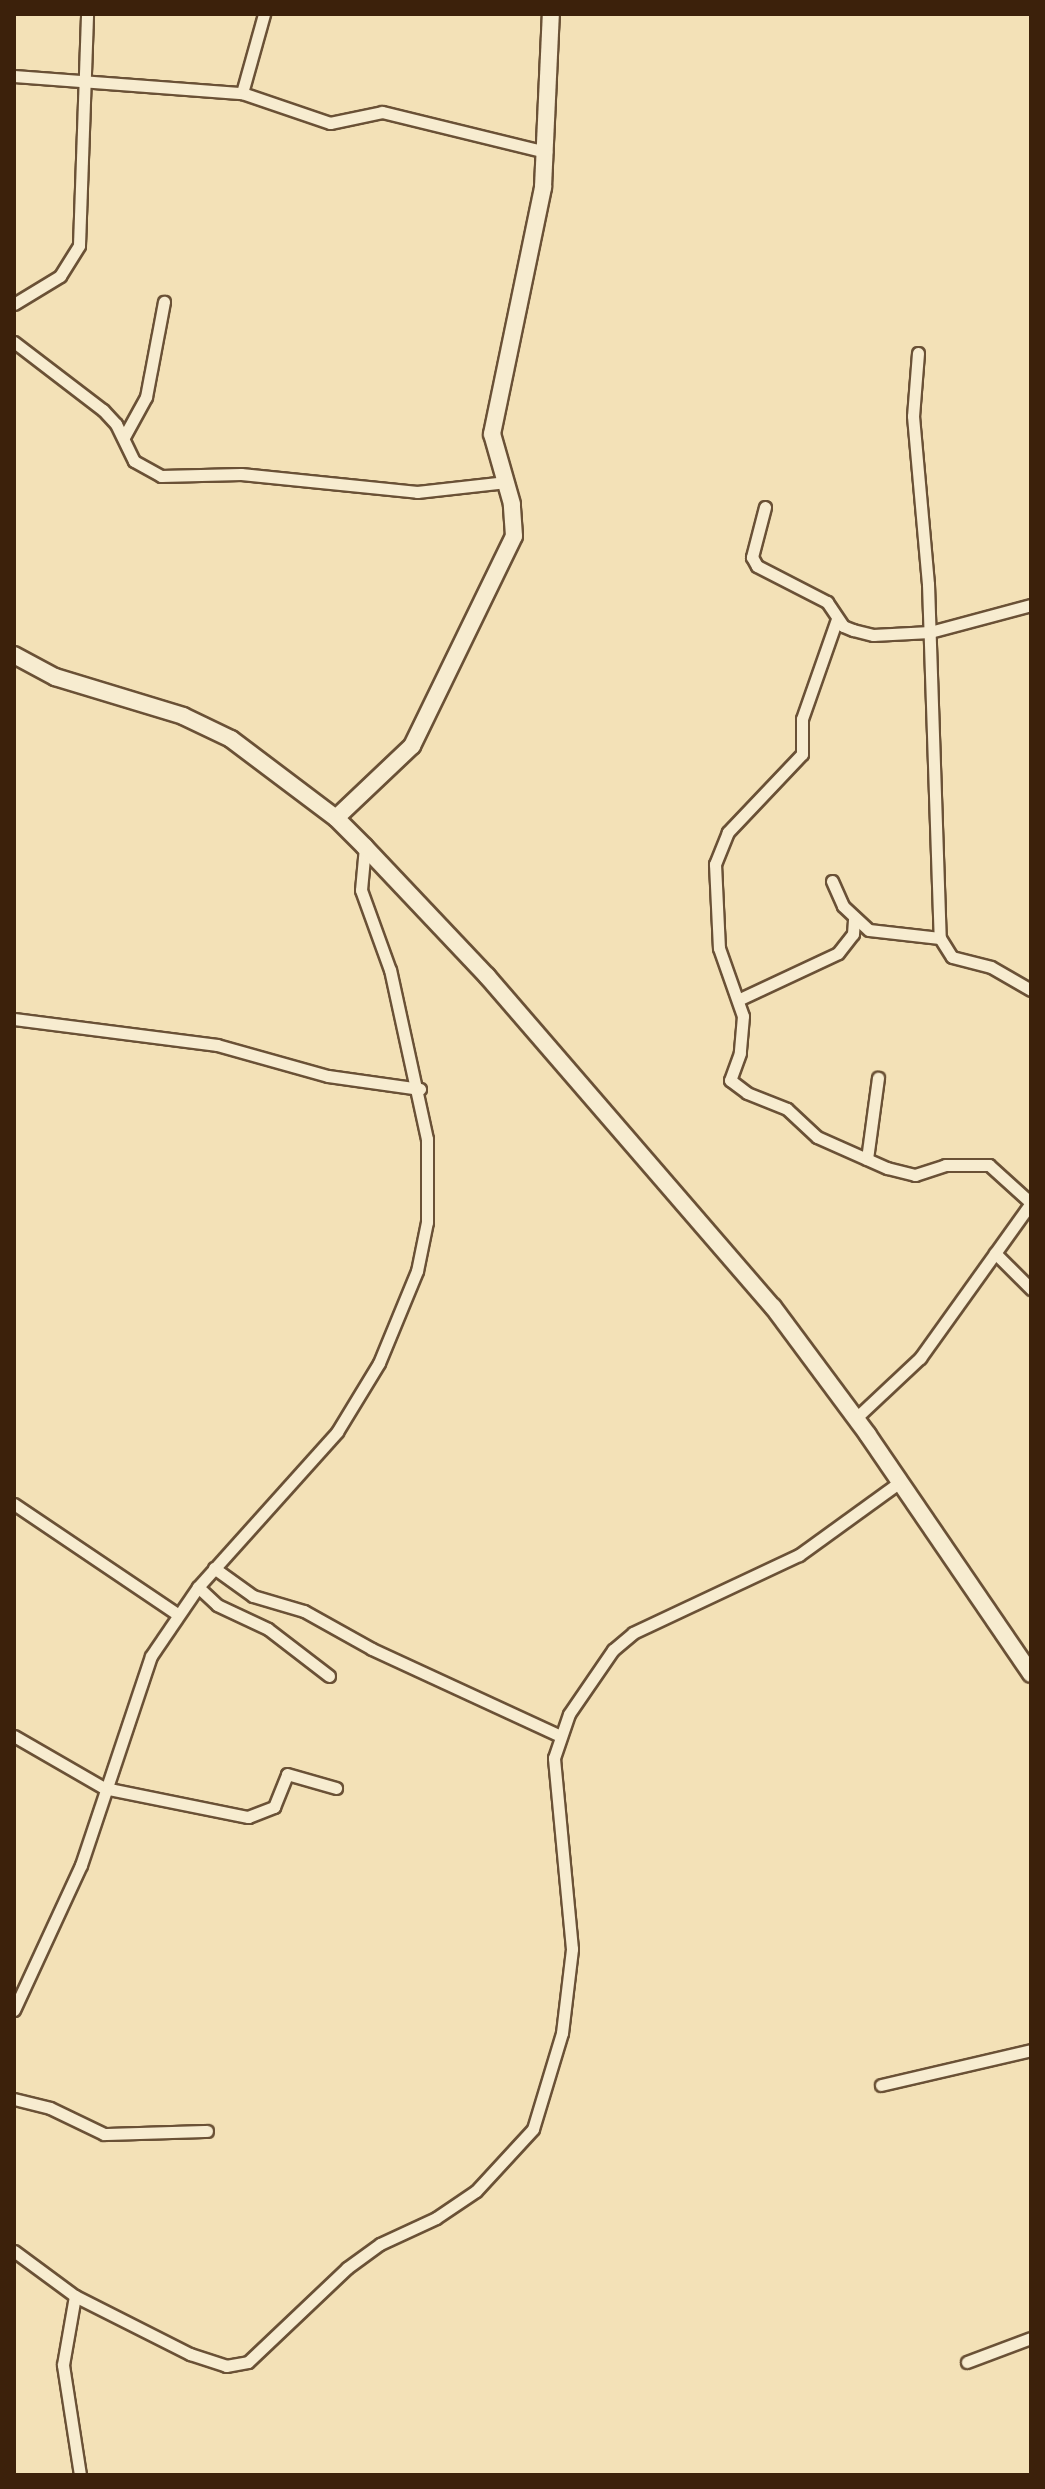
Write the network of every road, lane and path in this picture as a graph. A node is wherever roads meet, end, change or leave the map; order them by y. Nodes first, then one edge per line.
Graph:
1 (87, 14) edge
2 (264, 14) edge
3 (551, 14) edge
4 (14, 76) edge
5 (85, 83) junction
6 (242, 93) junction
7 (546, 152) junction
8 (164, 302) dead end
9 (14, 304) edge
10 (14, 342) edge
11 (918, 353) dead end
12 (124, 437) junction
13 (506, 482) junction
14 (765, 507) dead end
15 (1031, 605) edge
16 (837, 619) junction
17 (930, 632) junction
18 (14, 655) edge
19 (336, 818) junction
20 (365, 847) junction
21 (832, 881) dead end
22 (854, 919) junction
23 (940, 938) junction
24 (1031, 990) edge
25 (740, 999) junction
26 (14, 1019) edge
27 (878, 1078) dead end
28 (420, 1089) junction
29 (867, 1159) junction
30 (1031, 1203) edge
31 (995, 1253) junction
32 (1031, 1289) edge
33 (856, 1418) junction
34 (900, 1482) junction
35 (14, 1504) edge
36 (214, 1568) junction
37 (198, 1587) junction
38 (177, 1614) junction
39 (1031, 1674) edge
40 (329, 1676) dead end
41 (558, 1735) junction
42 (14, 1736) edge
43 (104, 1788) junction
44 (336, 1788) dead end
45 (14, 2010) edge
46 (1031, 2050) edge
47 (881, 2085) dead end
48 (14, 2099) edge
49 (207, 2131) dead end
50 (14, 2251) edge
51 (75, 2296) junction
52 (1031, 2338) edge
53 (967, 2362) dead end
54 (80, 2475) edge

1 - 5 street
2 - 6 street
3 - 7 main road
4 - 5 street
5 - 6 street
5 - 9 street
6 - 7 street
7 - 13 main road
8 - 12 street
10 - 12 street
11 - 17 street
12 - 13 street
13 - 19 main road
14 - 16 street
15 - 17 street
16 - 17 street
16 - 25 street
17 - 23 street
18 - 19 main road
19 - 20 main road
20 - 28 street
20 - 33 main road
21 - 22 street
22 - 23 street
22 - 25 street
23 - 24 street
25 - 29 street
26 - 28 street
27 - 29 street
28 - 36 street
29 - 30 street
30 - 31 street
31 - 32 street
31 - 33 street
33 - 34 main road
34 - 39 main road
34 - 41 street
35 - 38 street
36 - 37 street
36 - 41 street
37 - 38 street
37 - 40 street
38 - 43 street
41 - 51 street
42 - 43 street
43 - 44 street
43 - 45 street
46 - 47 street
48 - 49 street
50 - 51 street
51 - 54 street
52 - 53 street

